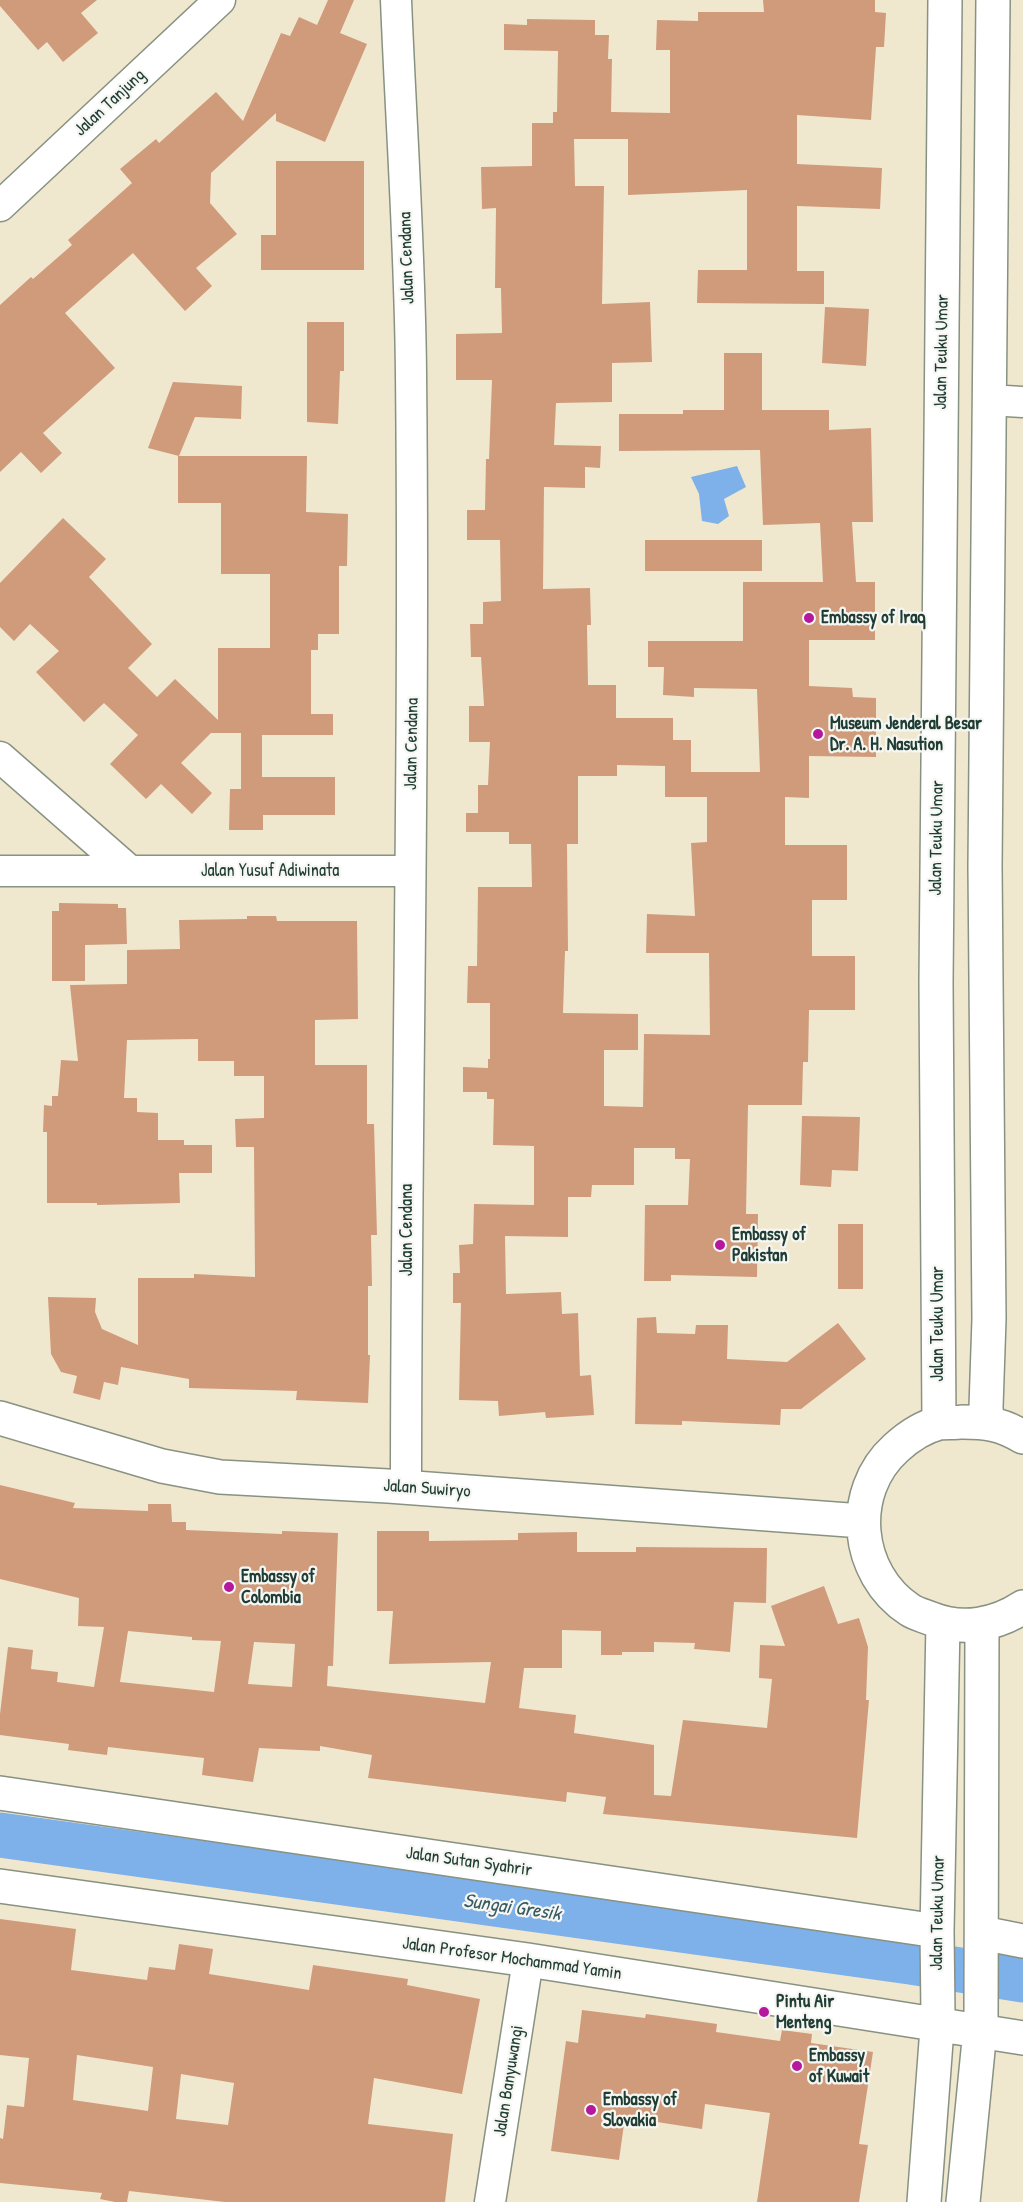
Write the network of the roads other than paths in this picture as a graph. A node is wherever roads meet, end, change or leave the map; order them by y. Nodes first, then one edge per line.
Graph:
1 (220, 0) edge
2 (396, 0) edge
3 (945, 0) edge
4 (993, 0) edge
5 (0, 206) edge
6 (942, 343) junction
7 (990, 343) junction
8 (989, 400) junction
9 (1023, 402) edge
10 (0, 757) edge
11 (985, 866) junction
12 (937, 868) junction
13 (0, 871) edge
14 (130, 871) junction
15 (410, 872) junction
16 (0, 1418) edge
17 (987, 1422) junction
18 (939, 1423) junction
19 (1023, 1437) edge
20 (406, 1487) junction
21 (862, 1521) junction
22 (1023, 1607) edge
23 (943, 1623) junction
24 (982, 1624) junction
25 (0, 1793) edge
26 (0, 1886) edge
27 (937, 1940) junction
28 (1023, 1941) edge
29 (982, 1942) junction
30 (528, 1960) junction
31 (938, 2020) junction
32 (980, 2025) junction
33 (1023, 2038) edge
34 (490, 2202) edge
35 (924, 2202) edge
36 (963, 2202) edge

1 - 5 street, Jalan Tanjung
2 - 15 street, Jalan Cendana
3 - 6 street, Jalan Teuku Umar
4 - 7 street
6 - 7 street
6 - 12 street, Jalan Teuku Umar
7 - 8 street
8 - 9 street
8 - 11 street
10 - 14 street
11 - 12 street
11 - 17 street
12 - 18 street, Jalan Teuku Umar
13 - 14 street, Jalan Yusuf Adiwinata
14 - 15 street, Jalan Yusuf Adiwinata
15 - 20 street, Jalan Cendana
16 - 20 street, Jalan Suwiryo
17 - 18 street
17 - 19 street
18 - 21 street
20 - 21 street, Jalan Suwiryo
21 - 23 street
22 - 24 street
23 - 24 street
23 - 27 street, Jalan Teuku Umar
24 - 29 street
25 - 27 street, Jalan Sutan Syahrir
26 - 30 street, Jalan Profesor Mochammad Yamin
27 - 31 street, Jalan Teuku Umar
28 - 29 street
29 - 32 street
30 - 31 street, Jalan Profesor Mochammad Yamin
30 - 34 street, Jalan Banyuwangi
31 - 32 street, Jalan Profesor Mochammad Yamin
31 - 35 street, Jalan Teuku Umar
32 - 33 street, Jalan Profesor Mochammad Yamin
32 - 36 street

